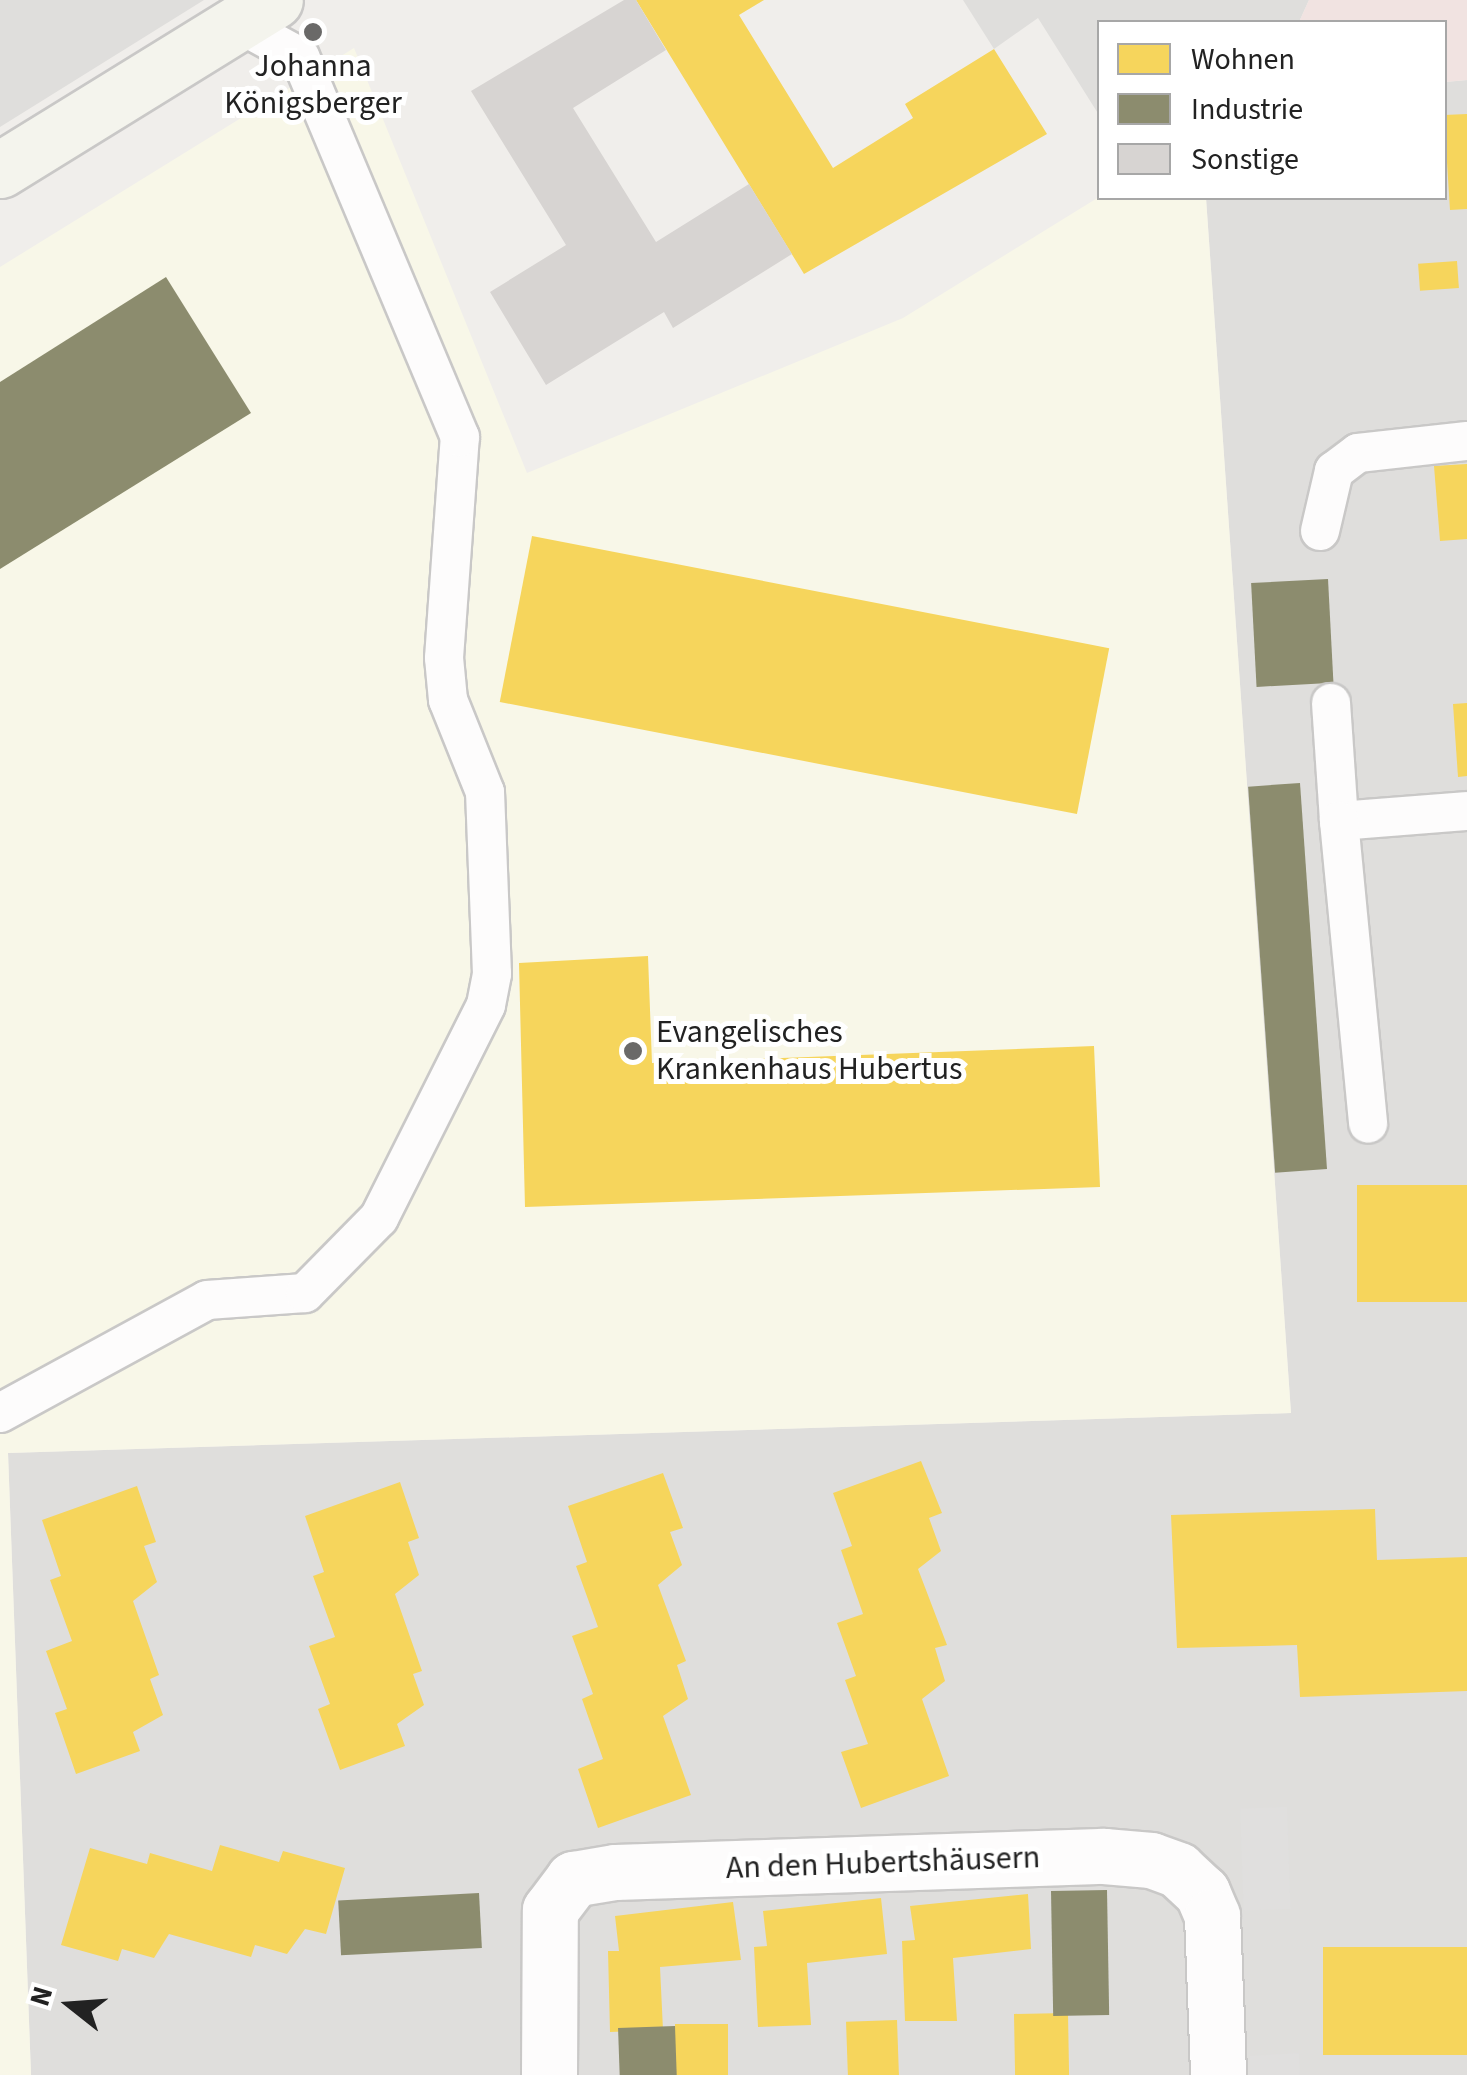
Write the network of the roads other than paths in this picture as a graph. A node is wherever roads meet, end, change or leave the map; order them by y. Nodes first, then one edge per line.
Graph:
1 (256, 11) edge
2 (0, 170) edge
3 (1467, 441) edge
4 (1320, 531) dead end
5 (1331, 703) dead end
6 (1467, 811) edge
7 (1339, 821) junction
8 (1368, 1124) dead end
9 (0, 1413) edge
10 (549, 2075) edge
11 (1218, 2075) edge

1 - 2 main road
1 - 9 lane
3 - 4 lane
5 - 7 lane
6 - 7 lane
7 - 8 lane
10 - 11 street, An den Hubertshäusern

